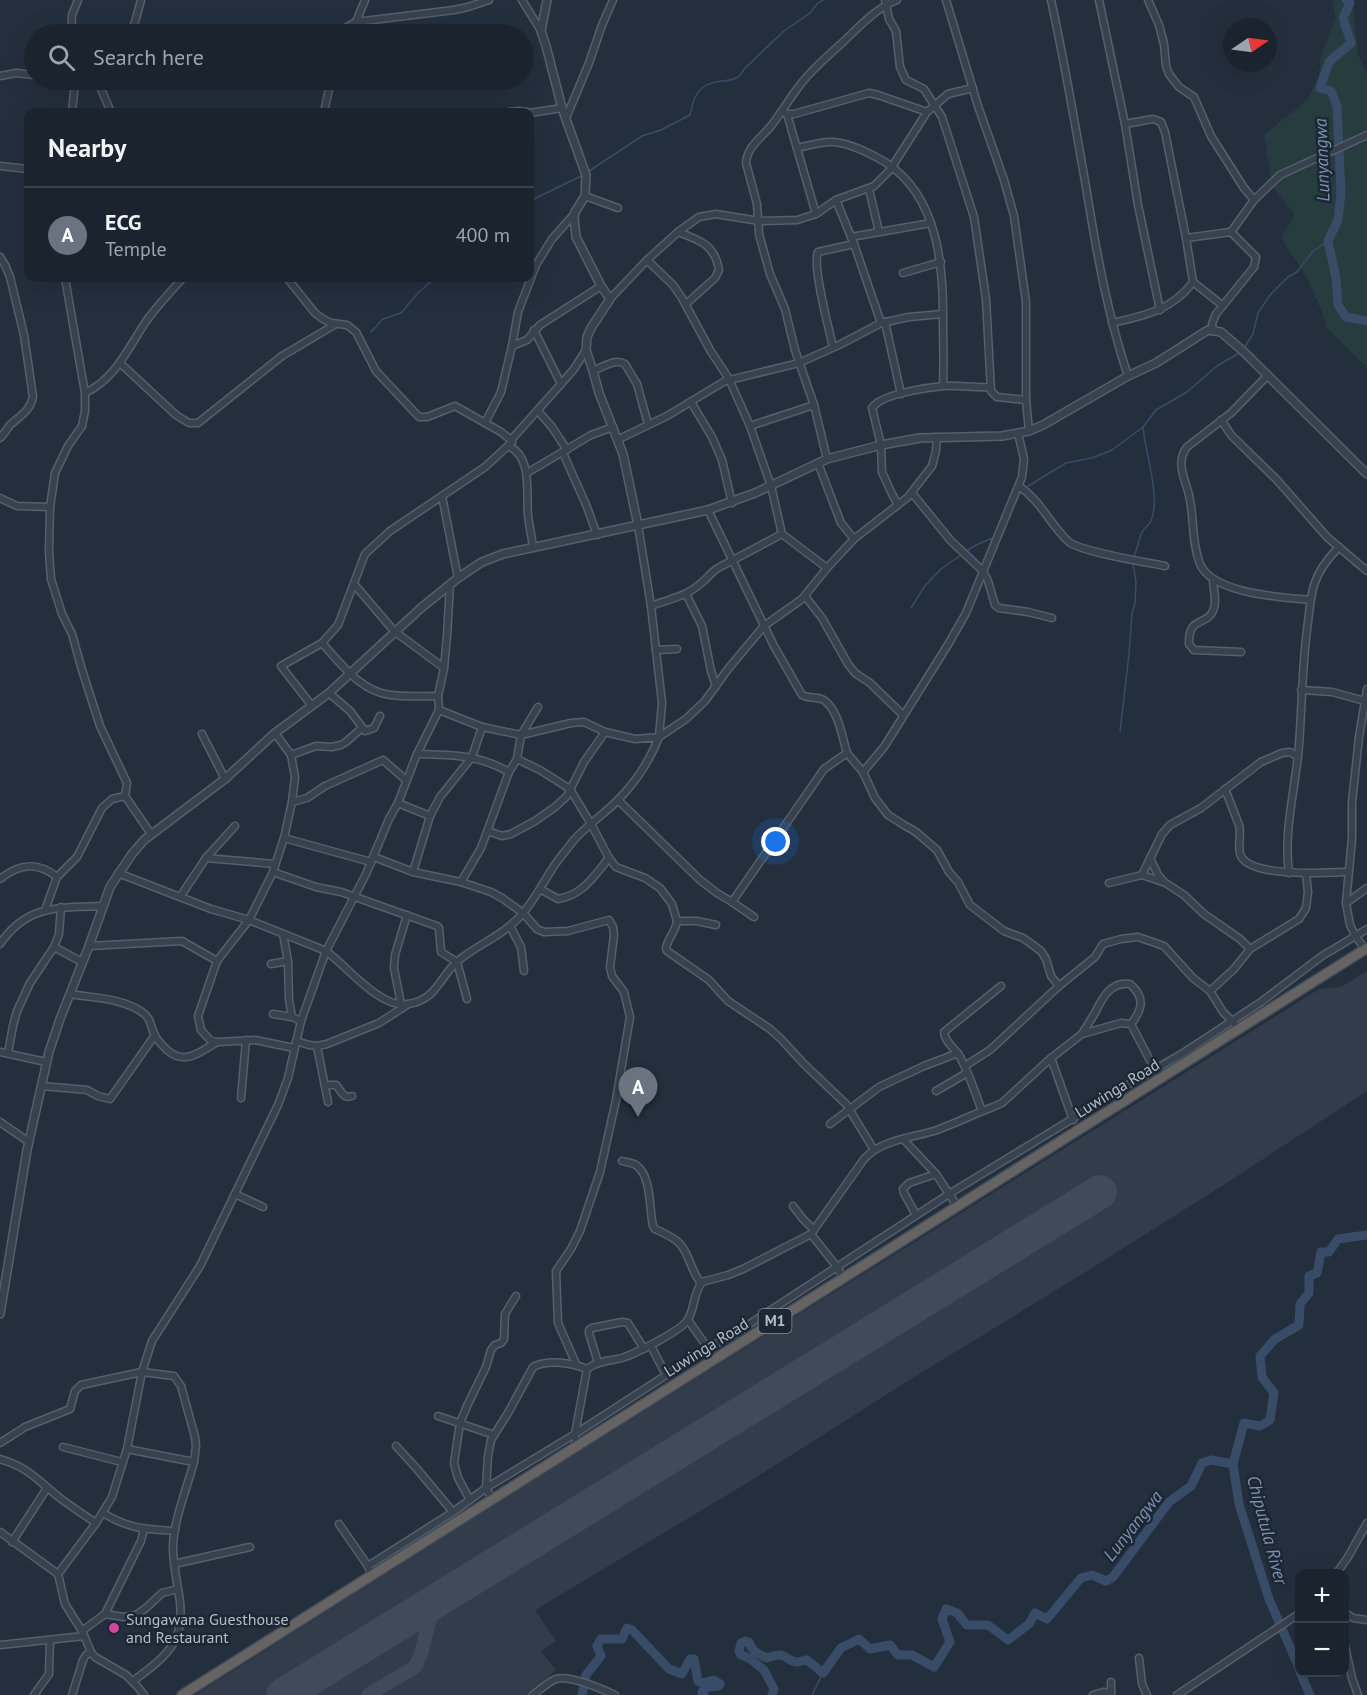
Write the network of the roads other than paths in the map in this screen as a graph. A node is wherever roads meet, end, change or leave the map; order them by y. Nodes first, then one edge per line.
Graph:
1 (78, 0) edge
2 (141, 0) edge
3 (365, 0) edge
4 (489, 0) edge
5 (522, 0) edge
6 (547, 0) edge
7 (613, 0) edge
8 (897, 0) edge
9 (946, 0) edge
10 (1051, 0) edge
11 (1099, 0) edge
12 (1148, 0) edge
13 (885, 2) edge
14 (72, 24) edge
15 (134, 24) edge
16 (353, 24) edge
17 (360, 24) edge
18 (541, 31) junction
19 (24, 74) edge
20 (0, 76) edge
21 (973, 88) junction
22 (76, 90) edge
23 (100, 90) edge
24 (329, 90) edge
25 (935, 104) junction
26 (73, 108) edge
27 (109, 108) edge
28 (325, 108) edge
29 (562, 108) junction
30 (534, 112) edge
31 (927, 112) junction
32 (784, 113) junction
33 (566, 118) junction
34 (1125, 124) junction
35 (1367, 135) edge
36 (796, 148) junction
37 (0, 166) edge
38 (892, 166) junction
39 (24, 169) edge
40 (869, 189) junction
41 (585, 195) junction
42 (836, 200) junction
43 (1254, 200) junction
44 (618, 208) dead end
45 (575, 212) junction
46 (816, 214) junction
47 (759, 221) junction
48 (931, 223) junction
49 (678, 232) junction
50 (879, 232) junction
51 (1231, 232) junction
52 (851, 237) junction
53 (1186, 238) junction
54 (854, 244) junction
55 (0, 257) edge
56 (647, 260) junction
57 (940, 262) junction
58 (534, 270) edge
59 (903, 273) dead end
60 (66, 282) edge
61 (180, 282) edge
62 (290, 282) edge
63 (529, 282) edge
64 (1193, 282) junction
65 (601, 286) junction
66 (610, 298) junction
67 (686, 304) junction
68 (1222, 305) junction
69 (1160, 310) junction
70 (943, 314) junction
71 (883, 322) junction
72 (1112, 323) junction
73 (336, 324) junction
74 (534, 330) junction
75 (1213, 330) junction
76 (512, 346) junction
77 (833, 347) junction
78 (586, 350) junction
79 (120, 363) junction
80 (799, 363) junction
81 (593, 371) junction
82 (1268, 375) junction
83 (1128, 376) junction
84 (729, 380) junction
85 (561, 384) junction
86 (943, 386) junction
87 (990, 387) junction
88 (85, 393) junction
89 (901, 394) junction
90 (1026, 400) junction
91 (690, 402) junction
92 (814, 405) junction
93 (538, 411) junction
94 (1221, 420) junction
95 (485, 423) junction
96 (648, 424) junction
97 (750, 426) junction
98 (613, 427) junction
99 (1029, 431) junction
100 (1018, 433) junction
101 (937, 437) junction
102 (0, 438) edge
103 (618, 440) junction
104 (511, 444) junction
105 (880, 445) junction
106 (565, 452) junction
107 (827, 459) junction
108 (819, 463) junction
109 (527, 472) junction
110 (1367, 474) edge
111 (771, 486) junction
112 (1019, 486) junction
113 (912, 493) junction
114 (442, 496) junction
115 (0, 498) edge
116 (732, 502) junction
117 (898, 505) junction
118 (50, 507) junction
119 (708, 510) junction
120 (639, 525) junction
121 (597, 534) junction
122 (782, 534) junction
123 (854, 539) junction
124 (1339, 547) junction
125 (534, 548) junction
126 (732, 561) junction
127 (1165, 566) dead end
128 (827, 568) junction
129 (983, 571) junction
130 (1367, 571) edge
131 (458, 578) junction
132 (1213, 579) junction
133 (354, 584) junction
134 (450, 584) junction
135 (686, 594) junction
136 (805, 596) junction
137 (1310, 600) junction
138 (651, 606) junction
139 (1052, 618) dead end
140 (764, 626) junction
141 (394, 631) junction
142 (322, 643) junction
143 (677, 649) dead end
144 (656, 650) junction
145 (1241, 652) dead end
146 (444, 668) junction
147 (349, 673) junction
148 (716, 686) junction
149 (1367, 689) edge
150 (1302, 690) junction
151 (329, 693) junction
152 (438, 696) junction
153 (1365, 701) junction
154 (312, 706) junction
155 (538, 708) dead end
156 (439, 710) junction
157 (903, 715) junction
158 (380, 716) dead end
159 (482, 727) junction
160 (362, 728) junction
161 (605, 732) junction
162 (274, 733) junction
163 (202, 734) dead end
164 (521, 735) junction
165 (659, 737) junction
166 (847, 753) junction
167 (417, 754) junction
168 (291, 755) junction
169 (472, 756) junction
170 (1298, 757) junction
171 (517, 759) junction
172 (509, 772) junction
173 (863, 772) junction
174 (225, 779) junction
175 (406, 780) junction
176 (570, 789) junction
177 (1225, 789) junction
178 (125, 796) junction
179 (618, 800) junction
180 (292, 802) junction
181 (398, 803) junction
182 (430, 816) junction
183 (591, 824) junction
184 (235, 826) dead end
185 (488, 831) junction
186 (152, 834) junction
187 (284, 838) junction
188 (206, 858) junction
189 (609, 858) junction
190 (1150, 858) junction
191 (373, 859) junction
192 (274, 868) junction
193 (413, 872) junction
194 (1348, 872) junction
195 (118, 873) junction
196 (1289, 873) junction
197 (1306, 873) junction
198 (1142, 875) junction
199 (57, 877) junction
200 (0, 879) edge
201 (461, 882) junction
202 (1164, 882) junction
203 (1108, 883) dead end
204 (1367, 888) edge
205 (540, 889) junction
206 (355, 896) junction
207 (180, 897) junction
208 (732, 902) junction
209 (1346, 903) junction
210 (103, 906) junction
211 (61, 908) junction
212 (45, 910) junction
213 (523, 913) junction
214 (407, 915) junction
215 (754, 917) dead end
216 (249, 920) junction
217 (677, 921) junction
218 (716, 925) dead end
219 (510, 926) junction
220 (1367, 929) edge
221 (283, 934) junction
222 (1356, 937) junction
223 (0, 944) edge
224 (89, 946) junction
225 (54, 947) junction
226 (1250, 949) junction
227 (1366, 949) edge
228 (326, 951) junction
229 (217, 961) junction
230 (288, 961) junction
231 (82, 962) junction
232 (457, 962) junction
233 (271, 964) dead end
234 (524, 971) dead end
235 (1059, 986) junction
236 (1000, 987) dead end
237 (1210, 991) junction
238 (70, 994) junction
239 (467, 999) dead end
240 (404, 1004) junction
241 (273, 1014) dead end
242 (292, 1017) junction
243 (301, 1021) junction
244 (1232, 1021) junction
245 (1131, 1024) junction
246 (1239, 1028) junction
247 (1082, 1034) junction
248 (155, 1035) junction
249 (246, 1040) junction
250 (218, 1041) junction
251 (295, 1045) junction
252 (317, 1046) junction
253 (0, 1052) edge
254 (8, 1053) junction
255 (958, 1053) junction
256 (1051, 1058) junction
257 (46, 1062) junction
258 (966, 1069) junction
259 (1159, 1073) junction
260 (42, 1086) junction
261 (325, 1086) junction
262 (936, 1090) dead end
263 (352, 1096) dead end
264 (241, 1098) dead end
265 (328, 1102) dead end
266 (849, 1109) junction
267 (982, 1111) junction
268 (1073, 1120) junction
269 (0, 1122) edge
270 (830, 1124) dead end
271 (904, 1140) junction
272 (29, 1142) junction
273 (874, 1150) junction
274 (621, 1161) dead end
275 (936, 1174) junction
276 (235, 1194) junction
277 (949, 1194) junction
278 (794, 1206) dead end
279 (957, 1206) junction
280 (263, 1207) dead end
281 (916, 1215) junction
282 (812, 1232) junction
283 (837, 1267) junction
284 (843, 1278) junction
285 (701, 1283) junction
286 (516, 1296) dead end
287 (768, 1312) junction
288 (0, 1314) edge
289 (757, 1319) junction
290 (688, 1320) junction
291 (773, 1323) junction
292 (762, 1329) junction
293 (731, 1336) junction
294 (738, 1344) junction
295 (647, 1347) junction
296 (708, 1348) junction
297 (715, 1358) junction
298 (598, 1363) junction
299 (576, 1364) junction
300 (684, 1365) junction
301 (587, 1369) junction
302 (142, 1372) junction
303 (691, 1374) junction
304 (666, 1375) junction
305 (652, 1384) junction
306 (643, 1390) junction
307 (655, 1396) junction
308 (646, 1402) junction
309 (614, 1409) junction
310 (438, 1416) dead end
311 (460, 1423) junction
312 (613, 1423) junction
313 (575, 1434) junction
314 (494, 1435) junction
315 (0, 1443) edge
316 (396, 1446) dead end
317 (576, 1446) junction
318 (63, 1447) dead end
319 (127, 1449) junction
320 (0, 1459) edge
321 (122, 1462) junction
322 (194, 1462) junction
323 (47, 1488) junction
324 (486, 1488) junction
325 (492, 1499) junction
326 (470, 1500) junction
327 (453, 1512) junction
328 (103, 1513) junction
329 (96, 1523) junction
330 (1367, 1523) edge
331 (339, 1524) dead end
332 (144, 1529) junction
333 (1365, 1531) edge
334 (175, 1532) junction
335 (0, 1533) edge
336 (12, 1542) junction
337 (250, 1547) dead end
338 (174, 1564) junction
339 (1340, 1569) edge
340 (369, 1571) junction
341 (58, 1574) junction
342 (178, 1589) junction
343 (105, 1614) junction
344 (1349, 1615) edge
345 (1295, 1616) edge
346 (1367, 1620) edge
347 (83, 1633) junction
348 (50, 1640) junction
349 (0, 1645) edge
350 (91, 1652) junction
351 (1139, 1658) dead end
352 (1349, 1664) edge
353 (133, 1681) junction
354 (1111, 1682) dead end
355 (1111, 1694) edge
356 (34, 1695) edge
357 (72, 1695) edge
358 (144, 1695) edge
359 (182, 1695) edge
360 (532, 1695) edge
361 (615, 1695) edge
362 (1093, 1695) edge
363 (1147, 1695) edge
364 (1177, 1695) edge
365 (1358, 1695) edge

1 - 14 street
2 - 15 street
3 - 16 street
4 - 17 street
5 - 18 street
6 - 18 street
7 - 33 street
8 - 13 street
9 - 21 street
10 - 72 street
11 - 34 street
12 - 43 street
13 - 25 street
13 - 32 street
18 - 29 street
19 - 20 street
21 - 25 street
21 - 90 street
22 - 26 street
23 - 27 street
24 - 28 street
25 - 31 street
25 - 87 street
29 - 30 street
29 - 33 street
31 - 32 street
31 - 38 street
32 - 36 street
32 - 47 street
33 - 41 street
34 - 53 street
34 - 69 street
35 - 43 street
36 - 38 street
36 - 46 street
37 - 39 street
38 - 40 street
38 - 48 street
40 - 42 street
40 - 50 street
41 - 44 street
41 - 45 street
42 - 46 street
42 - 52 street
43 - 51 street
45 - 58 street
45 - 65 street
46 - 47 street
47 - 49 street
47 - 80 street
48 - 50 street
48 - 57 street
49 - 56 street
49 - 67 street
50 - 52 street
51 - 53 street
51 - 68 street
52 - 54 street
53 - 64 street
54 - 71 street
54 - 77 street
55 - 102 street
56 - 66 street
56 - 67 street
57 - 59 street
57 - 70 street
60 - 88 street
61 - 79 street
62 - 73 street
63 - 76 street
64 - 68 street
64 - 69 street
65 - 66 street
65 - 74 street
66 - 78 street
67 - 84 street
68 - 75 street
69 - 72 street
70 - 71 street
70 - 86 street
71 - 77 street
71 - 89 street
72 - 83 street
73 - 79 street
73 - 95 street
74 - 76 street
74 - 85 street
75 - 82 street
75 - 83 street
76 - 95 street
77 - 80 street
78 - 81 street
78 - 85 street
79 - 88 street
80 - 84 street
80 - 92 street
81 - 96 street
81 - 98 street
82 - 94 street
82 - 110 street
83 - 99 street
84 - 91 street
84 - 97 street
85 - 93 street
86 - 87 street
86 - 89 street
87 - 90 street
88 - 118 street
89 - 105 street
90 - 99 street
91 - 96 street
91 - 116 street
92 - 97 street
92 - 107 street
93 - 104 street
93 - 106 street
94 - 124 street
94 - 132 street
95 - 104 street
96 - 103 street
97 - 111 street
98 - 103 street
98 - 106 street
99 - 100 street
100 - 101 street
100 - 112 street
101 - 105 street
101 - 113 street
103 - 120 street
104 - 109 street
104 - 114 street
105 - 107 street
105 - 117 street
106 - 109 street
106 - 121 street
107 - 108 street
108 - 111 street
108 - 123 street
109 - 125 street
111 - 116 street
111 - 122 street
112 - 127 street
112 - 129 street
113 - 117 street
113 - 129 street
114 - 131 street
114 - 133 street
115 - 118 street
116 - 119 street
117 - 123 street
118 - 178 street
119 - 120 street
119 - 126 street
120 - 121 street
120 - 138 street
121 - 125 street
122 - 126 street
122 - 128 street
123 - 128 street
124 - 130 street
124 - 137 street
125 - 131 street
126 - 135 street
126 - 140 street
128 - 136 street
129 - 139 street
129 - 157 street
131 - 134 street
132 - 137 street
132 - 145 street
133 - 141 street
133 - 142 street
134 - 141 street
134 - 146 street
135 - 138 street
135 - 148 street
136 - 140 street
136 - 157 street
137 - 150 street
138 - 144 street
140 - 148 street
140 - 166 street
141 - 146 street
141 - 147 street
142 - 147 street
142 - 154 street
143 - 144 street
144 - 165 street
146 - 152 street
147 - 151 street
147 - 152 street
148 - 165 street
149 - 153 street
150 - 153 street
150 - 170 street
151 - 154 street
151 - 160 street
152 - 156 street
153 - 194 street
154 - 162 street
155 - 164 street
156 - 159 street
156 - 167 street
157 - 173 street
158 - 160 street
159 - 164 street
159 - 169 street
160 - 168 street
161 - 164 street
161 - 165 street
161 - 176 street
162 - 168 street
162 - 174 street
163 - 174 street
164 - 171 street
165 - 179 street
166 - 173 street
166 - 208 street
167 - 169 street
167 - 175 street
168 - 180 street
169 - 172 street
169 - 182 street
170 - 177 street
170 - 196 street
171 - 172 street
171 - 176 street
172 - 185 street
173 - 235 street
174 - 186 street
175 - 180 street
175 - 181 street
176 - 183 street
176 - 185 street
177 - 190 street
177 - 196 street
178 - 186 street
178 - 199 street
179 - 183 street
179 - 208 street
180 - 187 street
181 - 182 street
181 - 191 street
182 - 193 street
183 - 189 street
183 - 205 street
184 - 188 street
185 - 201 street
186 - 195 street
187 - 191 street
187 - 192 street
188 - 192 street
188 - 207 street
189 - 205 street
189 - 217 street
190 - 198 street
190 - 202 street
191 - 193 street
191 - 206 street
192 - 206 street
192 - 216 street
193 - 201 street
194 - 197 street
194 - 209 street
195 - 207 street
195 - 210 street
196 - 197 street
197 - 226 street
198 - 202 street
198 - 203 street
199 - 200 street
199 - 212 street
201 - 213 street
202 - 226 street
204 - 209 street
205 - 213 street
206 - 214 street
206 - 228 street
207 - 216 street
208 - 215 street
209 - 222 street
210 - 211 street
210 - 224 street
211 - 212 street
211 - 225 street
212 - 223 street
213 - 219 street
213 - 299 street
214 - 232 street
214 - 240 street
216 - 221 street
216 - 229 street
217 - 218 street
217 - 266 street
219 - 232 street
219 - 234 street
220 - 222 street
221 - 228 street
221 - 230 street
222 - 227 street
222 - 244 street
224 - 229 street
224 - 231 street
225 - 231 street
225 - 254 street
226 - 237 street
227 - 246 highway, Luwinga Road / M1
228 - 240 street
228 - 243 street
229 - 250 street
230 - 233 street
230 - 242 street
231 - 238 street
232 - 239 street
232 - 240 street
235 - 237 street
235 - 258 street
236 - 255 street
237 - 244 street
238 - 248 street
238 - 257 street
240 - 252 street
241 - 242 street
242 - 243 street
243 - 251 street
244 - 246 street
244 - 259 street
245 - 247 street
245 - 247 street
245 - 259 street
246 - 259 highway, Luwinga Road / M1
247 - 256 street
248 - 250 street
248 - 260 street
249 - 250 street
249 - 251 street
249 - 264 street
251 - 252 street
251 - 276 street
252 - 261 street
253 - 254 street
254 - 257 street
255 - 258 street
255 - 266 street
256 - 267 street
256 - 268 street
257 - 260 street
258 - 262 street
258 - 267 street
259 - 268 street
259 - 279 highway, Luwinga Road / M1
260 - 272 street
261 - 263 street
261 - 265 street
266 - 270 street
266 - 273 street
267 - 271 street
268 - 277 street
269 - 272 street
271 - 273 street
271 - 275 street
272 - 288 street
273 - 282 street
274 - 285 street
275 - 277 street
275 - 281 street
276 - 280 street
276 - 302 street
277 - 279 street
277 - 281 street
278 - 282 street
279 - 284 highway, Luwinga Road / M1
281 - 283 street
282 - 283 street
282 - 285 street
283 - 284 street
283 - 287 street
284 - 291 highway, Luwinga Road / M1
285 - 290 street
286 - 311 street
287 - 289 street
287 - 291 street
289 - 292 street
289 - 293 street
290 - 295 street
290 - 296 street
291 - 292 highway, Luwinga Road / M1
292 - 294 highway, Luwinga Road / M1
293 - 294 street
293 - 296 street
294 - 297 highway, Luwinga Road / M1
295 - 298 street
295 - 298 street
295 - 304 street
296 - 297 street
296 - 300 street
297 - 303 highway, Luwinga Road / M1
298 - 301 street
299 - 301 street
299 - 314 street
300 - 303 street
300 - 304 street
301 - 313 street
302 - 315 street
302 - 319 street
302 - 322 street
303 - 307 highway, Luwinga Road / M1
304 - 305 street
305 - 306 street
305 - 307 street
306 - 308 street
306 - 309 street
307 - 308 highway, Luwinga Road / M1
308 - 312 highway, Luwinga Road / M1
309 - 312 street
309 - 313 street
310 - 311 street
311 - 314 street
311 - 326 street
312 - 317 highway, Luwinga Road / M1
313 - 317 street
313 - 324 street
314 - 324 street
316 - 327 street
317 - 325 highway, Luwinga Road / M1
318 - 321 street
319 - 321 street
319 - 322 street
320 - 323 street
321 - 328 street
322 - 334 street
323 - 329 street
323 - 336 street
324 - 325 street
324 - 326 street
325 - 340 highway, Luwinga Road / M1
326 - 327 street
327 - 340 street
328 - 329 street
328 - 332 street
329 - 341 street
330 - 333 street
331 - 340 street
332 - 334 street
332 - 343 street
333 - 339 street
334 - 338 street
335 - 336 street
336 - 341 street
337 - 338 street
338 - 342 street
340 - 359 highway, Luwinga Road / M1
341 - 347 street
342 - 343 street
342 - 353 street
343 - 347 street
344 - 346 street
345 - 364 street
347 - 348 street
347 - 350 street
348 - 349 street
348 - 356 street
350 - 353 street
350 - 357 street
351 - 363 street
352 - 365 street
353 - 358 street
354 - 355 street
355 - 362 street
360 - 361 street

